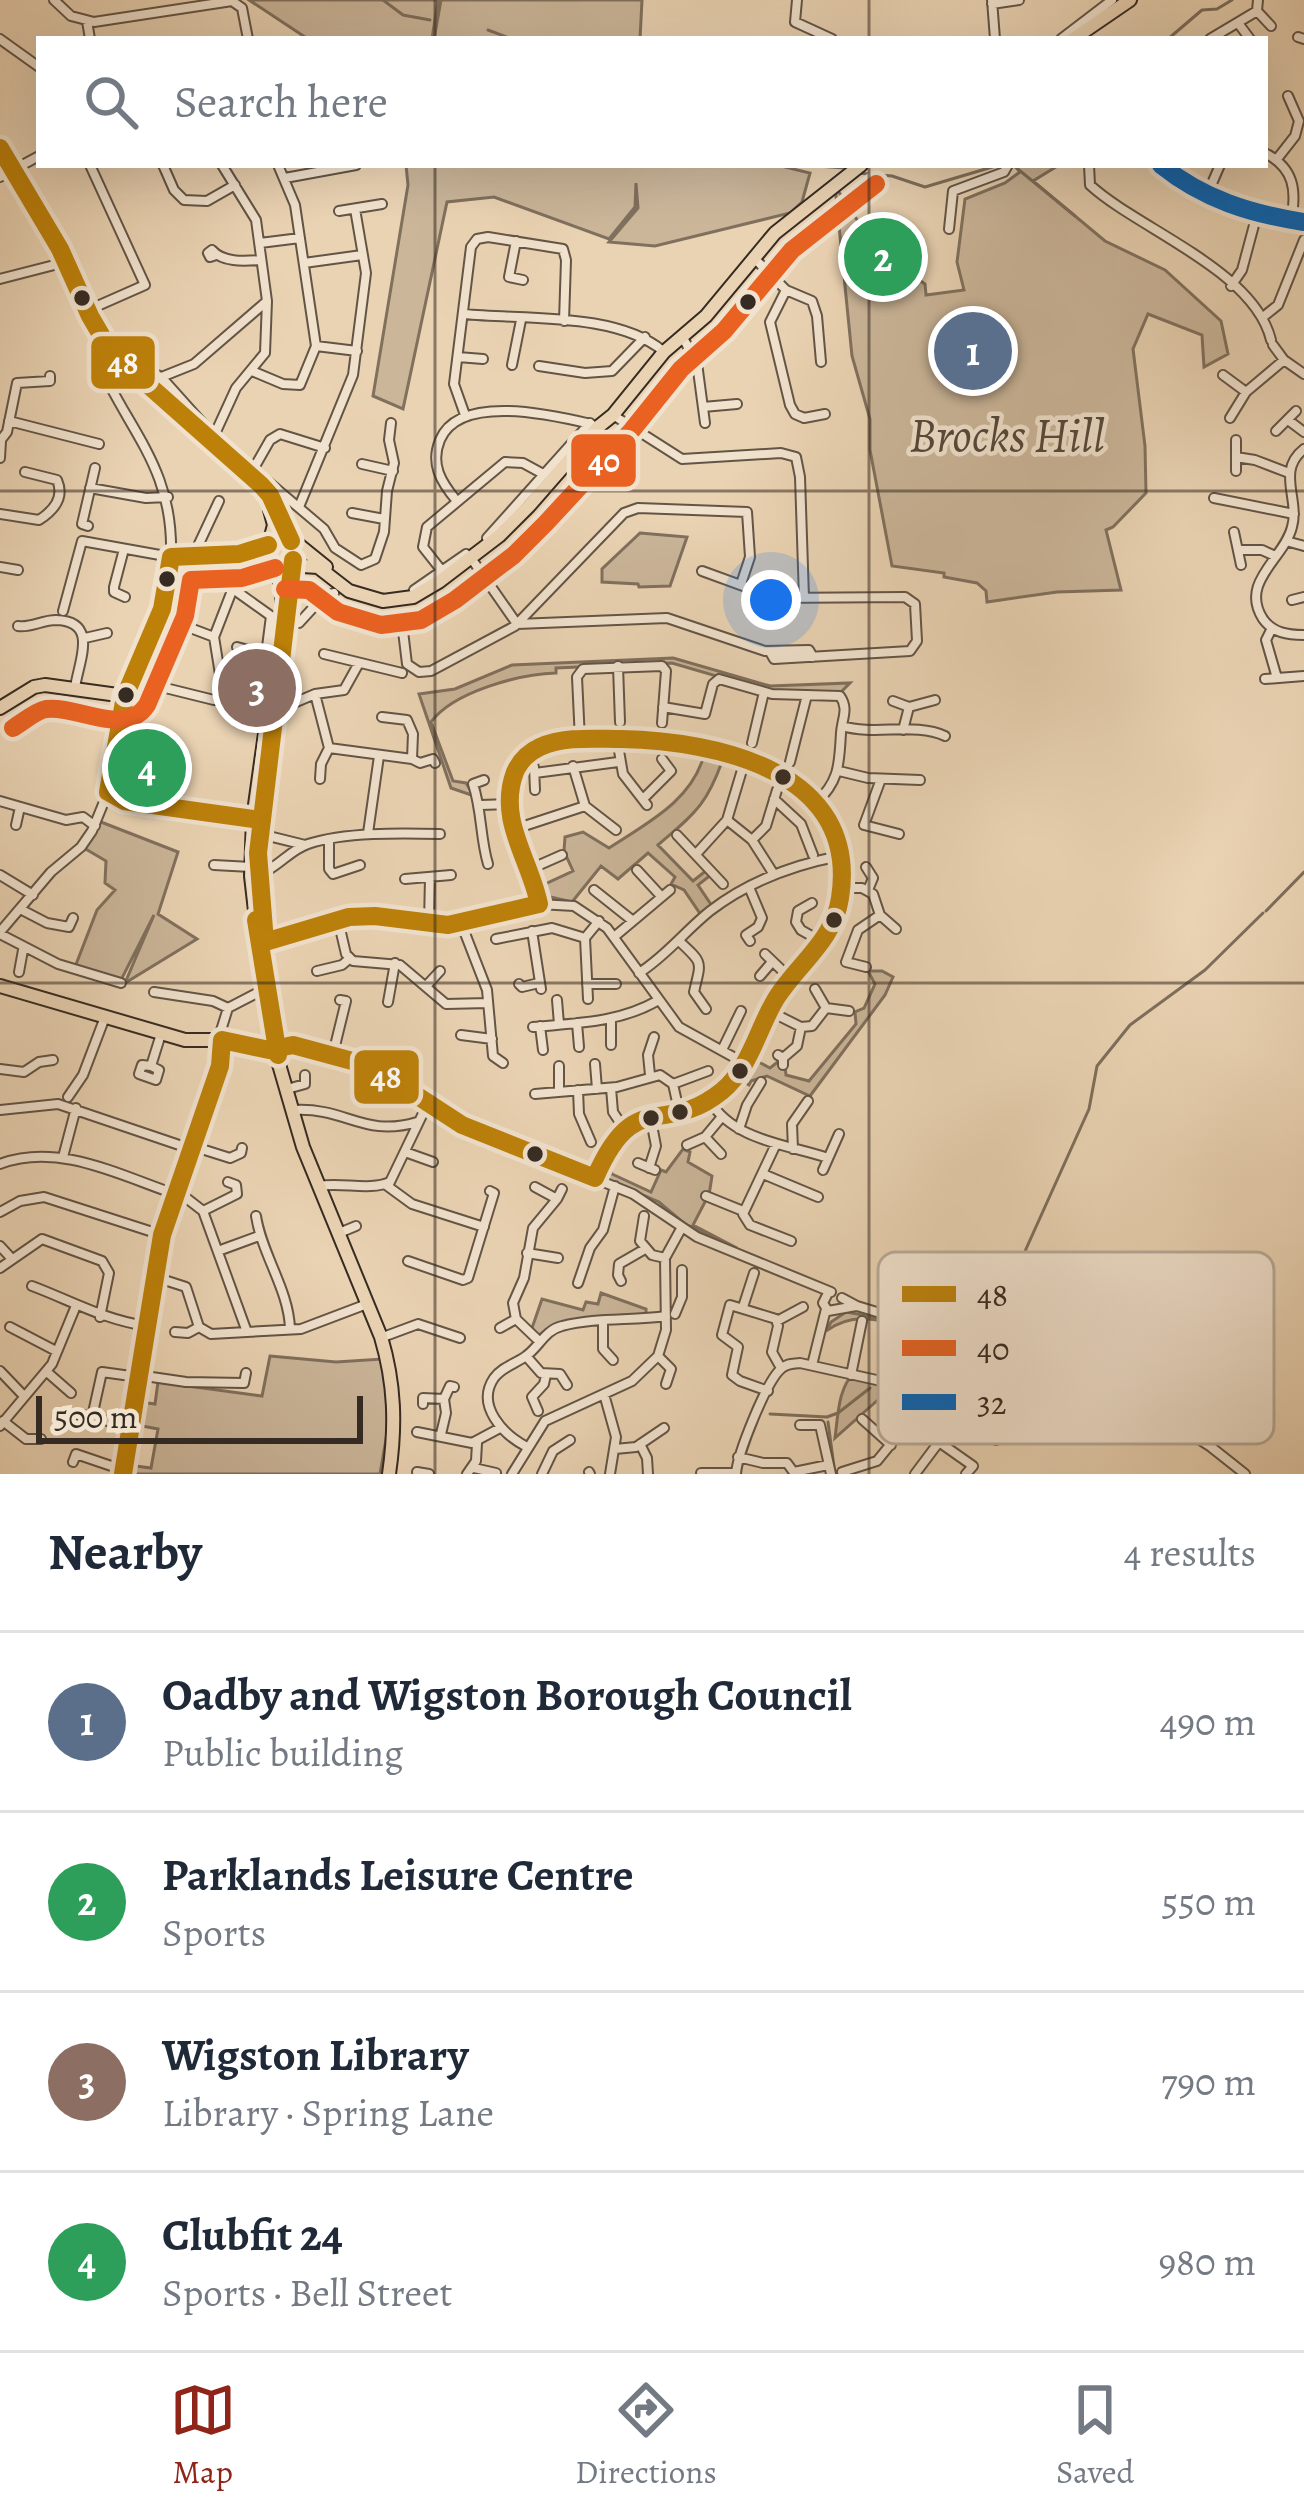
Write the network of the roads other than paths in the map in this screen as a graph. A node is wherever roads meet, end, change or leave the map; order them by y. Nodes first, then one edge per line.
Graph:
1 (54, 0) edge
2 (796, 0) edge
3 (1018, 0) edge
4 (1112, 0) edge
5 (1130, 0) edge
6 (992, 2) edge
7 (1258, 5) edge
8 (87, 22) junction
9 (1238, 23) junction
10 (1271, 26) dead end
11 (1079, 31) edge
12 (89, 36) edge
13 (247, 36) edge
14 (825, 36) edge
15 (995, 36) edge
16 (1215, 36) edge
17 (1248, 36) edge
18 (0, 39) edge
19 (36, 65) edge
20 (1288, 96) dead end
21 (0, 148) edge
22 (1268, 154) edge
23 (36, 157) edge
24 (1277, 159) junction
25 (91, 168) edge
26 (164, 168) edge
27 (224, 168) edge
28 (280, 168) edge
29 (325, 168) edge
30 (857, 168) edge
31 (1006, 168) edge
32 (1089, 168) edge
33 (1166, 168) edge
34 (1219, 168) edge
35 (5, 171) edge
36 (285, 178) junction
37 (236, 185) junction
38 (1207, 195) junction
39 (382, 204) dead end
40 (355, 209) junction
41 (339, 211) dead end
42 (1257, 214) junction
43 (1291, 220) junction
44 (1304, 222) edge
45 (949, 229) dead end
46 (300, 238) junction
47 (1304, 240) edge
48 (516, 241) junction
49 (260, 243) junction
50 (216, 255) dead end
51 (362, 255) junction
52 (753, 257) junction
53 (262, 260) junction
54 (304, 263) junction
55 (63, 264) junction
56 (1299, 269) edge
57 (0, 279) edge
58 (524, 280) dead end
59 (1232, 286) junction
60 (786, 290) junction
61 (267, 301) junction
62 (85, 311) junction
63 (464, 314) junction
64 (1264, 317) junction
65 (521, 320) junction
66 (564, 322) junction
67 (97, 334) junction
68 (645, 337) junction
69 (683, 338) junction
70 (316, 346) junction
71 (356, 351) junction
72 (664, 352) junction
73 (95, 355) dead end
74 (458, 357) junction
75 (483, 359) dead end
76 (820, 362) dead end
77 (1292, 362) junction
78 (512, 365) dead end
79 (544, 365) dead end
80 (252, 371) junction
81 (1304, 374) edge
82 (1223, 375) dead end
83 (161, 377) junction
84 (50, 381) dead end
85 (146, 388) junction
86 (1246, 392) junction
87 (736, 404) dead end
88 (703, 407) junction
89 (1296, 411) dead end
90 (826, 414) dead end
91 (465, 415) junction
92 (613, 415) junction
93 (1230, 418) dead end
94 (1288, 420) junction
95 (9, 421) junction
96 (391, 423) dead end
97 (705, 423) dead end
98 (594, 425) junction
99 (1276, 431) dead end
100 (1304, 432) edge
101 (214, 436) junction
102 (1236, 440) dead end
103 (0, 441) edge
104 (99, 444) dead end
105 (325, 448) junction
106 (1304, 449) edge
107 (1236, 457) junction
108 (1, 458) edge
109 (362, 464) dead end
110 (94, 468) dead end
111 (254, 468) junction
112 (393, 471) junction
113 (1237, 471) dead end
114 (25, 472) dead end
115 (1289, 473) junction
116 (545, 475) junction
117 (90, 488) junction
118 (168, 497) junction
119 (456, 500) junction
120 (1214, 500) dead end
121 (219, 501) dead end
122 (299, 507) junction
123 (352, 513) dead end
124 (0, 514) edge
125 (1294, 514) junction
126 (384, 519) junction
127 (88, 526) dead end
128 (1234, 532) dead end
129 (1286, 541) junction
130 (291, 542) junction
131 (268, 545) junction
132 (1304, 546) edge
133 (124, 549) junction
134 (1238, 550) junction
135 (239, 554) junction
136 (1275, 556) junction
137 (171, 557) junction
138 (200, 558) junction
139 (471, 558) junction
140 (270, 562) junction
141 (1241, 565) dead end
142 (0, 567) edge
143 (291, 567) junction
144 (18, 570) dead end
145 (442, 571) junction
146 (702, 571) dead end
147 (741, 584) junction
148 (233, 588) junction
149 (411, 592) dead end
150 (334, 593) dead end
151 (359, 594) junction
152 (125, 597) dead end
153 (1304, 597) edge
154 (804, 598) junction
155 (1292, 600) dead end
156 (63, 611) dead end
157 (287, 622) junction
158 (517, 624) junction
159 (18, 626) dead end
160 (1272, 628) junction
161 (403, 631) dead end
162 (107, 633) dead end
163 (1304, 635) edge
164 (214, 637) junction
165 (85, 638) junction
166 (237, 647) dead end
167 (324, 654) dead end
168 (266, 655) junction
169 (358, 663) junction
170 (618, 666) junction
171 (398, 670) dead end
172 (1304, 676) edge
173 (1277, 678) junction
174 (1265, 679) dead end
175 (131, 680) junction
176 (75, 688) junction
177 (764, 692) junction
178 (315, 694) junction
179 (807, 695) junction
180 (125, 696) junction
181 (218, 698) junction
182 (935, 700) dead end
183 (893, 701) dead end
184 (245, 707) dead end
185 (663, 707) junction
186 (909, 707) junction
187 (0, 708) edge
188 (275, 711) junction
189 (384, 716) dead end
190 (620, 722) dead end
191 (662, 723) dead end
192 (842, 726) junction
193 (903, 730) junction
194 (945, 736) dead end
195 (617, 739) junction
196 (580, 740) junction
197 (155, 742) dead end
198 (118, 743) junction
199 (752, 743) dead end
200 (329, 748) junction
201 (379, 756) junction
202 (412, 758) junction
203 (662, 759) dead end
204 (618, 762) junction
205 (790, 762) dead end
206 (435, 764) dead end
207 (573, 766) junction
208 (742, 770) dead end
209 (839, 771) junction
210 (320, 778) dead end
211 (881, 778) junction
212 (920, 780) dead end
213 (475, 783) dead end
214 (535, 790) dead end
215 (107, 797) junction
216 (0, 801) edge
217 (816, 802) junction
218 (510, 804) junction
219 (481, 805) junction
220 (585, 806) junction
221 (20, 807) junction
222 (727, 820) junction
223 (16, 825) dead end
224 (95, 826) junction
225 (257, 826) junction
226 (512, 830) junction
227 (616, 830) dead end
228 (368, 833) junction
229 (440, 834) dead end
230 (899, 834) dead end
231 (677, 835) dead end
232 (752, 840) junction
233 (328, 842) junction
234 (305, 844) junction
235 (697, 854) junction
236 (562, 855) dead end
237 (814, 855) dead end
238 (840, 856) junction
239 (214, 864) dead end
240 (488, 864) dead end
241 (360, 865) dead end
242 (254, 866) junction
243 (866, 866) dead end
244 (528, 870) junction
245 (637, 870) dead end
246 (773, 873) junction
247 (0, 875) edge
248 (451, 875) dead end
249 (430, 877) junction
250 (405, 879) dead end
251 (725, 885) dead end
252 (749, 886) junction
253 (842, 888) junction
254 (594, 890) dead end
255 (868, 890) junction
256 (33, 896) junction
257 (814, 902) dead end
258 (539, 904) junction
259 (22, 910) junction
260 (880, 915) junction
261 (73, 918) dead end
262 (338, 920) junction
263 (599, 921) junction
264 (633, 921) junction
265 (461, 923) junction
266 (429, 924) junction
267 (898, 930) dead end
268 (532, 931) junction
269 (0, 933) edge
270 (614, 937) junction
271 (586, 938) junction
272 (746, 938) dead end
273 (500, 940) dead end
274 (679, 940) junction
275 (262, 942) junction
276 (824, 943) junction
277 (23, 950) junction
278 (349, 959) junction
279 (395, 963) junction
280 (440, 970) dead end
281 (864, 970) dead end
282 (317, 971) dead end
283 (20, 973) dead end
284 (639, 974) junction
285 (760, 976) dead end
286 (791, 979) junction
287 (121, 983) dead end
288 (616, 983) dead end
289 (427, 985) junction
290 (1, 988) edge
291 (521, 988) dead end
292 (154, 992) dead end
293 (259, 992) dead end
294 (816, 994) dead end
295 (340, 1000) dead end
296 (657, 1000) junction
297 (388, 1002) dead end
298 (488, 1003) junction
299 (560, 1003) dead end
300 (228, 1008) junction
301 (826, 1008) junction
302 (708, 1010) dead end
303 (769, 1011) junction
304 (851, 1011) dead end
305 (737, 1015) dead end
306 (105, 1017) junction
307 (610, 1020) junction
308 (577, 1023) junction
309 (559, 1024) junction
310 (801, 1028) junction
311 (161, 1034) junction
312 (461, 1035) dead end
313 (654, 1037) dead end
314 (492, 1039) junction
315 (220, 1040) junction
316 (609, 1042) dead end
317 (577, 1044) dead end
318 (280, 1045) junction
319 (540, 1047) dead end
320 (723, 1048) junction
321 (333, 1054) junction
322 (151, 1059) dead end
323 (781, 1059) dead end
324 (45, 1060) dead end
325 (503, 1064) dead end
326 (595, 1064) dead end
327 (746, 1064) junction
328 (559, 1066) dead end
329 (0, 1069) edge
330 (704, 1070) dead end
331 (305, 1075) dead end
332 (650, 1075) junction
333 (286, 1084) junction
334 (674, 1084) junction
335 (757, 1085) dead end
336 (611, 1088) junction
337 (597, 1089) junction
338 (578, 1090) junction
339 (559, 1092) junction
340 (535, 1094) dead end
341 (68, 1097) dead end
342 (709, 1100) junction
343 (427, 1105) junction
344 (808, 1105) dead end
345 (76, 1108) junction
346 (0, 1110) edge
347 (292, 1111) junction
348 (679, 1111) junction
349 (650, 1114) junction
350 (720, 1119) junction
351 (417, 1122) junction
352 (622, 1127) junction
353 (739, 1129) junction
354 (705, 1137) junction
355 (835, 1137) dead end
356 (591, 1142) dead end
357 (776, 1144) junction
358 (686, 1145) dead end
359 (191, 1148) junction
360 (793, 1149) junction
361 (243, 1152) dead end
362 (405, 1152) junction
363 (722, 1155) dead end
364 (62, 1157) junction
365 (828, 1158) junction
366 (433, 1162) dead end
367 (638, 1163) dead end
368 (0, 1164) edge
369 (823, 1171) dead end
370 (763, 1174) junction
371 (595, 1178) junction
372 (228, 1182) dead end
373 (386, 1185) junction
374 (318, 1186) junction
375 (615, 1186) junction
376 (539, 1187) dead end
377 (562, 1189) dead end
378 (176, 1192) junction
379 (494, 1193) dead end
380 (818, 1198) dead end
381 (557, 1199) junction
382 (710, 1200) dead end
383 (203, 1211) junction
384 (743, 1211) junction
385 (0, 1212) edge
386 (256, 1216) dead end
387 (639, 1218) dead end
388 (356, 1226) dead end
389 (484, 1227) junction
390 (682, 1227) junction
391 (338, 1234) junction
392 (162, 1235) junction
393 (260, 1236) junction
394 (785, 1242) dead end
395 (0, 1246) edge
396 (645, 1249) junction
397 (218, 1251) junction
398 (527, 1253) junction
399 (558, 1258) dead end
400 (664, 1258) junction
401 (12, 1259) junction
402 (408, 1261) dead end
403 (0, 1268) edge
404 (682, 1270) dead end
405 (754, 1273) dead end
406 (154, 1277) junction
407 (621, 1281) dead end
408 (663, 1284) junction
409 (680, 1284) junction
410 (576, 1285) dead end
411 (32, 1286) dead end
412 (813, 1288) junction
413 (368, 1304) junction
414 (833, 1306) junction
415 (743, 1307) junction
416 (75, 1308) junction
417 (804, 1308) dead end
418 (878, 1312) edge
419 (671, 1315) junction
420 (100, 1317) junction
421 (516, 1319) junction
422 (603, 1321) junction
423 (777, 1321) junction
424 (862, 1321) dead end
425 (501, 1324) dead end
426 (146, 1326) junction
427 (10, 1327) dead end
428 (200, 1327) junction
429 (290, 1329) junction
430 (175, 1332) dead end
431 (247, 1332) junction
432 (381, 1337) junction
433 (460, 1338) dead end
434 (540, 1342) junction
435 (56, 1352) junction
436 (526, 1356) junction
437 (658, 1356) junction
438 (614, 1360) dead end
439 (812, 1365) junction
440 (781, 1368) junction
441 (0, 1371) edge
442 (47, 1372) junction
443 (546, 1375) junction
444 (851, 1375) junction
445 (138, 1376) junction
446 (245, 1381) dead end
447 (878, 1381) edge
448 (666, 1384) dead end
449 (567, 1385) dead end
450 (454, 1387) dead end
451 (768, 1390) junction
452 (71, 1393) dead end
453 (603, 1394) junction
454 (23, 1395) junction
455 (444, 1399) junction
456 (423, 1404) dead end
457 (534, 1408) dead end
458 (77, 1414) dead end
459 (92, 1417) junction
460 (862, 1419) dead end
461 (2, 1423) edge
462 (120, 1424) dead end
463 (800, 1425) dead end
464 (500, 1428) junction
465 (417, 1432) dead end
466 (661, 1432) dead end
467 (878, 1433) edge
468 (441, 1434) junction
469 (38, 1438) dead end
470 (477, 1443) junction
471 (567, 1444) dead end
472 (640, 1444) junction
473 (890, 1444) edge
474 (935, 1444) edge
475 (948, 1444) edge
476 (1206, 1444) edge
477 (527, 1447) junction
478 (615, 1449) junction
479 (76, 1454) dead end
480 (738, 1457) junction
481 (701, 1459) dead end
482 (837, 1470) edge
483 (471, 1471) edge
484 (123, 1472) edge
485 (417, 1472) edge
486 (430, 1472) edge
487 (496, 1473) edge
488 (514, 1473) edge
489 (701, 1473) edge
490 (736, 1473) edge
491 (795, 1473) edge
492 (394, 1474) edge
493 (542, 1474) edge
494 (610, 1474) edge
495 (648, 1474) edge
496 (915, 1474) edge
497 (966, 1474) edge
498 (1245, 1474) edge

1 - 8 street
2 - 14 street
3 - 6 street
4 - 11 street
5 - 11 main road
6 - 15 street
7 - 9 street
7 - 10 street
8 - 12 street
8 - 13 street
9 - 16 street
9 - 17 street
18 - 19 street
20 - 24 street
21 - 35 main road
22 - 24 street
23 - 35 street
24 - 43 street
25 - 62 street
26 - 37 street
27 - 37 street
28 - 36 street
29 - 36 street
30 - 52 main road
31 - 45 street
32 - 59 street
33 - 38 street
34 - 38 street
35 - 55 main road
36 - 46 street
37 - 49 street
38 - 42 street
39 - 40 street
40 - 41 street
40 - 51 street
42 - 43 street
42 - 59 street
43 - 44 street
46 - 49 street
46 - 54 street
47 - 56 street
48 - 58 street
48 - 63 street
48 - 66 street
49 - 53 street
50 - 53 street
51 - 54 street
51 - 71 street
52 - 60 street
52 - 69 main road
53 - 61 street
54 - 70 street
55 - 57 street
55 - 62 main road
55 - 67 main road
56 - 64 street
59 - 64 street
60 - 76 street
60 - 90 street
61 - 80 street
61 - 83 street
62 - 67 main road
63 - 65 street
63 - 74 street
64 - 77 street
65 - 66 street
65 - 78 street
66 - 68 street
67 - 83 street
67 - 85 main road
68 - 72 street
68 - 79 street
69 - 72 main road
69 - 88 street
70 - 71 street
70 - 80 street
71 - 105 street
72 - 92 main road
73 - 118 street
74 - 75 street
74 - 91 street
77 - 81 street
77 - 86 street
80 - 101 street
82 - 86 street
83 - 85 street
83 - 101 street
84 - 95 street
85 - 130 main road
85 - 131 main road
86 - 93 street
87 - 88 street
88 - 97 street
89 - 94 street
91 - 98 street
91 - 119 street
92 - 98 main road
92 - 154 street
94 - 99 street
94 - 100 street
95 - 103 street
95 - 104 street
96 - 112 street
98 - 116 street
98 - 139 main road
101 - 111 street
102 - 107 street
103 - 108 street
105 - 111 street
105 - 122 street
106 - 115 street
107 - 113 street
107 - 115 street
109 - 112 street
110 - 117 street
111 - 122 street
112 - 126 street
114 - 124 street
115 - 125 street
116 - 119 street
116 - 145 street
117 - 118 street
117 - 127 street
118 - 137 street
119 - 145 street
120 - 125 street
121 - 138 street
122 - 126 street
123 - 126 street
125 - 129 street
128 - 134 street
129 - 132 street
129 - 136 street
130 - 131 main road
130 - 143 main road
130 - 151 main road
131 - 135 main road
131 - 140 main road
133 - 137 street
133 - 152 street
133 - 156 street
134 - 136 street
134 - 141 street
135 - 138 main road
135 - 140 main road
136 - 160 street
137 - 138 main road
137 - 175 main road
138 - 148 street
138 - 164 street
139 - 151 main road
139 - 158 street
140 - 143 main road
140 - 225 main road
142 - 144 street
143 - 151 main road
143 - 157 main road
145 - 149 street
146 - 147 street
147 - 154 street
147 - 158 street
148 - 164 street
148 - 168 street
150 - 157 street
153 - 155 street
154 - 158 street
157 - 188 main road
158 - 161 street
159 - 165 street
160 - 163 street
160 - 173 street
162 - 165 street
164 - 181 street
165 - 176 street
166 - 168 street
167 - 169 street
168 - 181 street
169 - 171 street
169 - 178 street
170 - 185 street
170 - 190 street
170 - 196 street
172 - 173 street
173 - 174 street
175 - 180 main road
175 - 181 street
176 - 180 main road
176 - 187 main road
177 - 179 street
177 - 185 street
177 - 199 street
178 - 188 street
178 - 200 street
179 - 192 street
179 - 205 street
180 - 198 street
181 - 184 street
182 - 186 street
183 - 186 street
185 - 191 street
186 - 193 street
188 - 225 main road
189 - 202 street
192 - 193 street
192 - 209 street
193 - 194 street
195 - 196 street
195 - 204 street
195 - 217 street
196 - 218 street
197 - 198 street
198 - 215 street
200 - 201 street
200 - 210 street
201 - 202 street
201 - 228 street
202 - 206 street
203 - 204 street
204 - 207 street
207 - 214 street
207 - 220 street
208 - 222 street
209 - 211 street
209 - 217 street
211 - 212 street
211 - 230 street
213 - 219 street
215 - 224 street
215 - 225 street
216 - 221 street
217 - 238 street
218 - 219 street
218 - 226 street
219 - 240 street
220 - 226 street
220 - 227 street
221 - 223 street
221 - 224 street
222 - 232 street
222 - 235 street
224 - 256 street
225 - 234 street
225 - 242 main road
226 - 244 street
228 - 229 street
228 - 233 street
231 - 235 street
232 - 237 street
232 - 246 street
233 - 234 street
233 - 241 street
234 - 242 street
235 - 251 street
236 - 244 street
238 - 246 street
238 - 253 street
239 - 242 street
242 - 275 main road
243 - 255 street
244 - 258 street
245 - 264 street
246 - 252 street
247 - 256 street
248 - 249 street
249 - 250 street
249 - 266 street
252 - 272 street
252 - 274 street
253 - 255 street
253 - 276 street
254 - 264 street
255 - 260 street
256 - 259 street
257 - 276 street
258 - 263 street
258 - 265 street
259 - 261 street
259 - 269 street
260 - 267 street
260 - 281 street
262 - 266 street
262 - 275 street
262 - 278 street
263 - 270 street
263 - 271 street
264 - 270 street
265 - 266 street
265 - 298 street
268 - 271 street
268 - 273 street
268 - 291 street
269 - 277 street
270 - 284 street
271 - 288 street
274 - 284 street
274 - 302 street
275 - 318 main road
275 - 318 main road
276 - 286 street
277 - 283 street
277 - 287 street
278 - 279 street
278 - 282 street
279 - 289 street
279 - 297 street
280 - 289 street
284 - 296 street
285 - 286 street
286 - 303 street
289 - 298 street
290 - 306 main road
292 - 300 street
293 - 300 street
294 - 301 street
295 - 321 street
296 - 307 street
296 - 320 street
298 - 314 street
299 - 309 street
300 - 315 street
301 - 304 street
301 - 310 street
303 - 310 street
303 - 327 street
305 - 320 street
306 - 311 main road
306 - 341 street
307 - 308 street
307 - 316 street
308 - 309 street
308 - 317 street
309 - 319 street
310 - 323 street
311 - 315 main road
311 - 322 street
312 - 314 street
313 - 332 street
314 - 325 street
315 - 318 main road
315 - 359 street
318 - 321 street
318 - 333 main road
320 - 327 street
321 - 343 street
324 - 329 street
326 - 337 street
327 - 342 street
328 - 339 street
330 - 334 street
331 - 333 street
332 - 334 street
332 - 336 street
333 - 347 main road
334 - 348 street
335 - 353 street
336 - 337 street
336 - 352 street
337 - 338 street
338 - 339 street
338 - 356 street
339 - 340 street
342 - 348 street
342 - 350 street
343 - 351 street
343 - 371 street
344 - 360 street
345 - 346 street
345 - 359 street
345 - 364 street
347 - 351 street
347 - 374 main road
348 - 349 street
349 - 352 street
349 - 367 street
350 - 353 street
350 - 354 street
351 - 362 street
352 - 371 street
353 - 357 street
354 - 358 street
354 - 363 street
355 - 365 street
357 - 360 street
357 - 370 street
359 - 361 street
359 - 378 street
360 - 365 street
362 - 366 street
362 - 373 street
364 - 368 street
364 - 378 street
365 - 369 street
370 - 380 street
370 - 384 street
371 - 375 street
372 - 383 street
373 - 374 street
373 - 389 street
374 - 391 main road
375 - 390 street
375 - 410 street
376 - 381 street
377 - 381 street
378 - 383 street
378 - 392 street
379 - 389 street
381 - 398 street
382 - 384 street
383 - 397 street
384 - 394 street
385 - 392 street
386 - 393 street
387 - 396 street
388 - 391 street
389 - 402 street
390 - 400 street
390 - 412 street
391 - 413 main road
392 - 406 street
393 - 397 street
393 - 429 street
395 - 401 street
396 - 400 street
396 - 407 street
397 - 431 street
398 - 399 street
398 - 421 street
400 - 408 street
401 - 403 street
401 - 420 street
404 - 409 street
405 - 415 street
406 - 426 street
406 - 428 street
408 - 409 street
408 - 419 street
409 - 419 street
411 - 416 street
412 - 414 street
412 - 414 street
413 - 429 street
413 - 432 main road
414 - 418 street
414 - 439 street
415 - 423 street
415 - 451 street
416 - 420 street
416 - 435 street
417 - 423 street
419 - 422 street
419 - 437 street
420 - 426 street
421 - 425 street
421 - 434 street
422 - 434 street
422 - 438 street
423 - 440 street
424 - 444 street
426 - 445 street
427 - 435 street
428 - 430 street
428 - 431 street
429 - 431 street
432 - 433 street
432 - 492 main road
434 - 436 street
435 - 442 street
436 - 443 street
436 - 464 street
437 - 448 street
437 - 453 street
439 - 440 street
439 - 444 street
440 - 451 street
441 - 454 street
442 - 452 street
442 - 454 street
443 - 449 street
443 - 457 street
444 - 447 street
445 - 446 street
445 - 459 street
445 - 484 street
450 - 455 street
451 - 480 street
453 - 477 street
453 - 478 street
454 - 461 street
455 - 456 street
455 - 468 street
458 - 459 street
459 - 462 street
460 - 467 street
461 - 469 street
463 - 482 street
464 - 470 street
464 - 477 street
465 - 468 street
466 - 472 street
468 - 470 street
470 - 483 street
471 - 493 street
472 - 478 street
472 - 495 street
473 - 482 street
474 - 496 street
475 - 497 street
476 - 498 street
477 - 488 street
478 - 494 street
479 - 484 street
480 - 490 street
480 - 491 street
481 - 489 street
482 - 491 street
483 - 487 street
485 - 486 street
489 - 490 street

